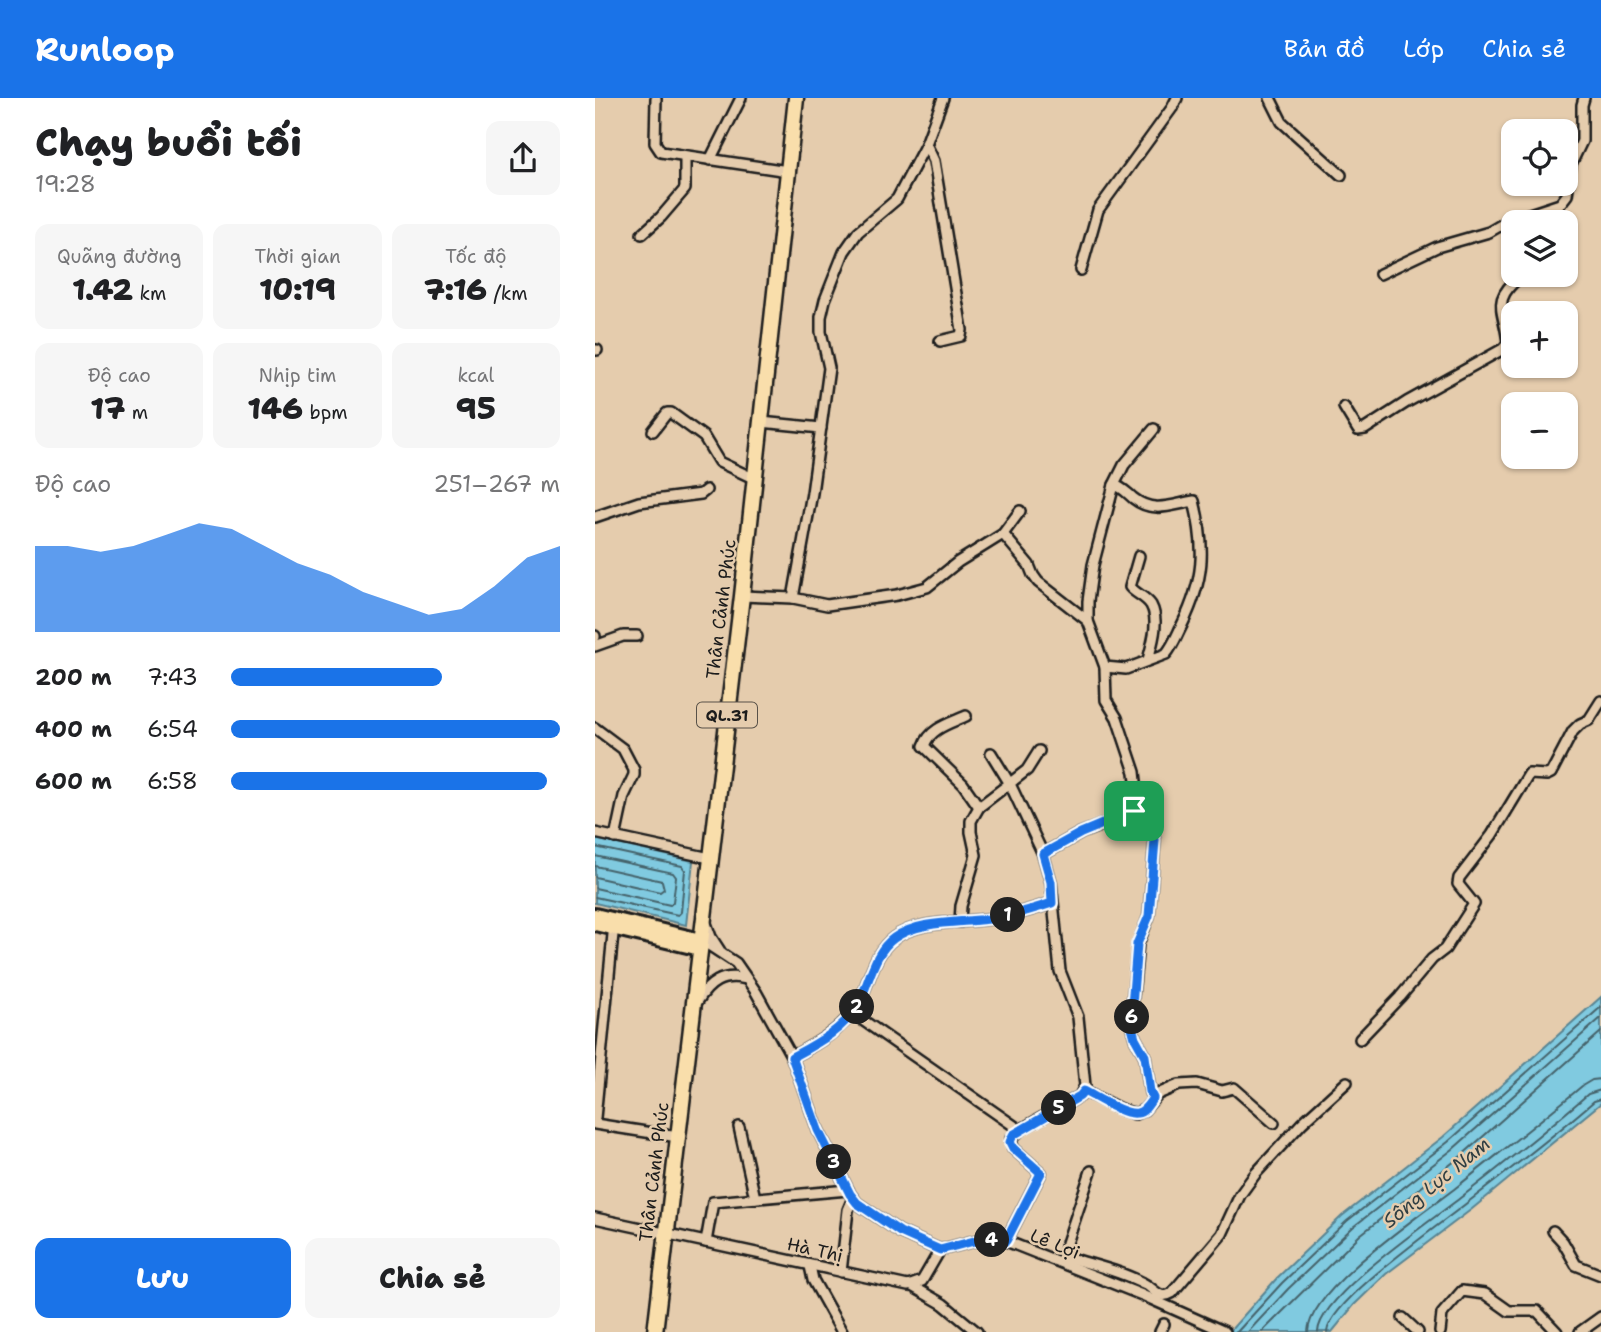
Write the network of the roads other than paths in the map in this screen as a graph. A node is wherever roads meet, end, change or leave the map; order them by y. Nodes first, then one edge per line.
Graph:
1 (656, 98) edge
2 (741, 98) edge
3 (796, 98) edge
4 (943, 98) edge
5 (1177, 98) edge
6 (1270, 98) edge
7 (1584, 98) edge
8 (926, 145) junction
9 (685, 156) junction
10 (710, 160) junction
11 (788, 171) junction
12 (1342, 175) dead end
13 (1555, 207) junction
14 (1556, 210) edge
15 (642, 234) dead end
16 (1081, 270) dead end
17 (1380, 274) dead end
18 (1510, 287) edge
19 (940, 341) dead end
20 (1344, 407) dead end
21 (761, 422) junction
22 (821, 428) junction
23 (1154, 429) dead end
24 (653, 430) dead end
25 (755, 479) junction
26 (1114, 485) junction
27 (706, 490) dead end
28 (1020, 511) dead end
29 (595, 517) edge
30 (1003, 534) junction
31 (1139, 556) dead end
32 (742, 596) junction
33 (793, 598) junction
34 (1089, 621) junction
35 (636, 636) dead end
36 (595, 646) edge
37 (1148, 660) junction
38 (1105, 667) junction
39 (1601, 701) edge
40 (966, 716) dead end
41 (595, 729) edge
42 (1039, 751) dead end
43 (991, 753) dead end
44 (1010, 784) junction
45 (979, 807) junction
46 (1134, 811) junction
47 (595, 833) edge
48 (615, 838) junction
49 (1043, 854) junction
50 (710, 858) junction
51 (1052, 903) junction
52 (595, 915) edge
53 (704, 916) junction
54 (960, 922) junction
55 (595, 924) edge
56 (614, 924) junction
57 (700, 945) junction
58 (721, 952) junction
59 (746, 979) junction
60 (693, 1010) junction
61 (851, 1012) junction
62 (1360, 1039) dead end
63 (792, 1057) junction
64 (1347, 1082) dead end
65 (1084, 1091) junction
66 (1153, 1098) junction
67 (595, 1118) edge
68 (1274, 1123) dead end
69 (595, 1124) edge
70 (739, 1127) dead end
71 (1020, 1130) junction
72 (678, 1137) junction
73 (1091, 1171) dead end
74 (850, 1194) junction
75 (755, 1198) junction
76 (595, 1218) edge
77 (1553, 1231) dead end
78 (665, 1232) junction
79 (1006, 1241) junction
80 (706, 1242) junction
81 (940, 1250) junction
82 (1061, 1259) junction
83 (810, 1266) junction
84 (841, 1272) junction
85 (1601, 1275) edge
86 (912, 1286) junction
87 (1601, 1317) edge
88 (1403, 1318) dead end
89 (655, 1332) edge
90 (842, 1332) edge
91 (977, 1332) edge
92 (1225, 1332) edge
93 (1418, 1332) edge
94 (1440, 1332) edge
95 (1557, 1332) edge
96 (1580, 1332) edge

1 - 9 street
2 - 10 street
3 - 11 highway, Thân Cảnh Phúc / QL.31
4 - 8 street
5 - 16 street
6 - 12 street
7 - 13 street
8 - 19 street
8 - 22 street
9 - 10 street
9 - 15 street
10 - 11 street
11 - 21 highway, Thân Cảnh Phúc / QL.31
13 - 14 street
13 - 17 street
18 - 20 street
21 - 22 street
21 - 25 highway, Thân Cảnh Phúc / QL.31
22 - 33 street
23 - 26 street
24 - 25 street
25 - 32 highway, Thân Cảnh Phúc / QL.31
26 - 34 street
26 - 37 street
27 - 29 street
28 - 30 street
30 - 33 street
30 - 34 street
31 - 37 street
32 - 33 street
32 - 50 highway, Thân Cảnh Phúc / QL.31
34 - 38 street
35 - 36 street
37 - 38 street
38 - 46 street
39 - 62 street
40 - 45 street
41 - 48 street
42 - 44 street
43 - 44 street
44 - 45 street
44 - 49 street
45 - 54 street
46 - 49 street
46 - 66 street
47 - 48 street
48 - 50 street
49 - 51 street
50 - 53 highway, Thân Cảnh Phúc / QL.31
51 - 54 street
51 - 65 street
52 - 56 main road
53 - 57 highway, Thân Cảnh Phúc / QL.31
53 - 58 street
54 - 61 street
55 - 56 main road
56 - 57 main road
56 - 67 street
57 - 58 street
57 - 60 highway, Thân Cảnh Phúc / QL.31
58 - 59 street
59 - 60 street
59 - 63 street
60 - 72 highway, Thân Cảnh Phúc / QL.31
61 - 63 street
61 - 71 street
63 - 74 street
64 - 82 street
65 - 66 street
65 - 71 street
66 - 68 street
69 - 72 street
70 - 75 street
71 - 79 street
72 - 78 highway, Thân Cảnh Phúc / QL.31
73 - 82 street
74 - 75 street
74 - 81 street
74 - 84 street
75 - 80 street
76 - 78 street, Hà Thị
77 - 85 street
78 - 80 street, Hà Thị
78 - 89 highway, Thân Cảnh Phúc / QL.31
79 - 81 street, Lê Lợi
79 - 82 street, Lê Lợi
80 - 83 street, Hà Thị
81 - 86 street
82 - 92 street, Lê Lợi
83 - 84 street, Hà Thị
83 - 90 street
84 - 86 street, Hà Thị
86 - 91 street, Hà Thị
87 - 96 street
88 - 93 street
94 - 95 street

